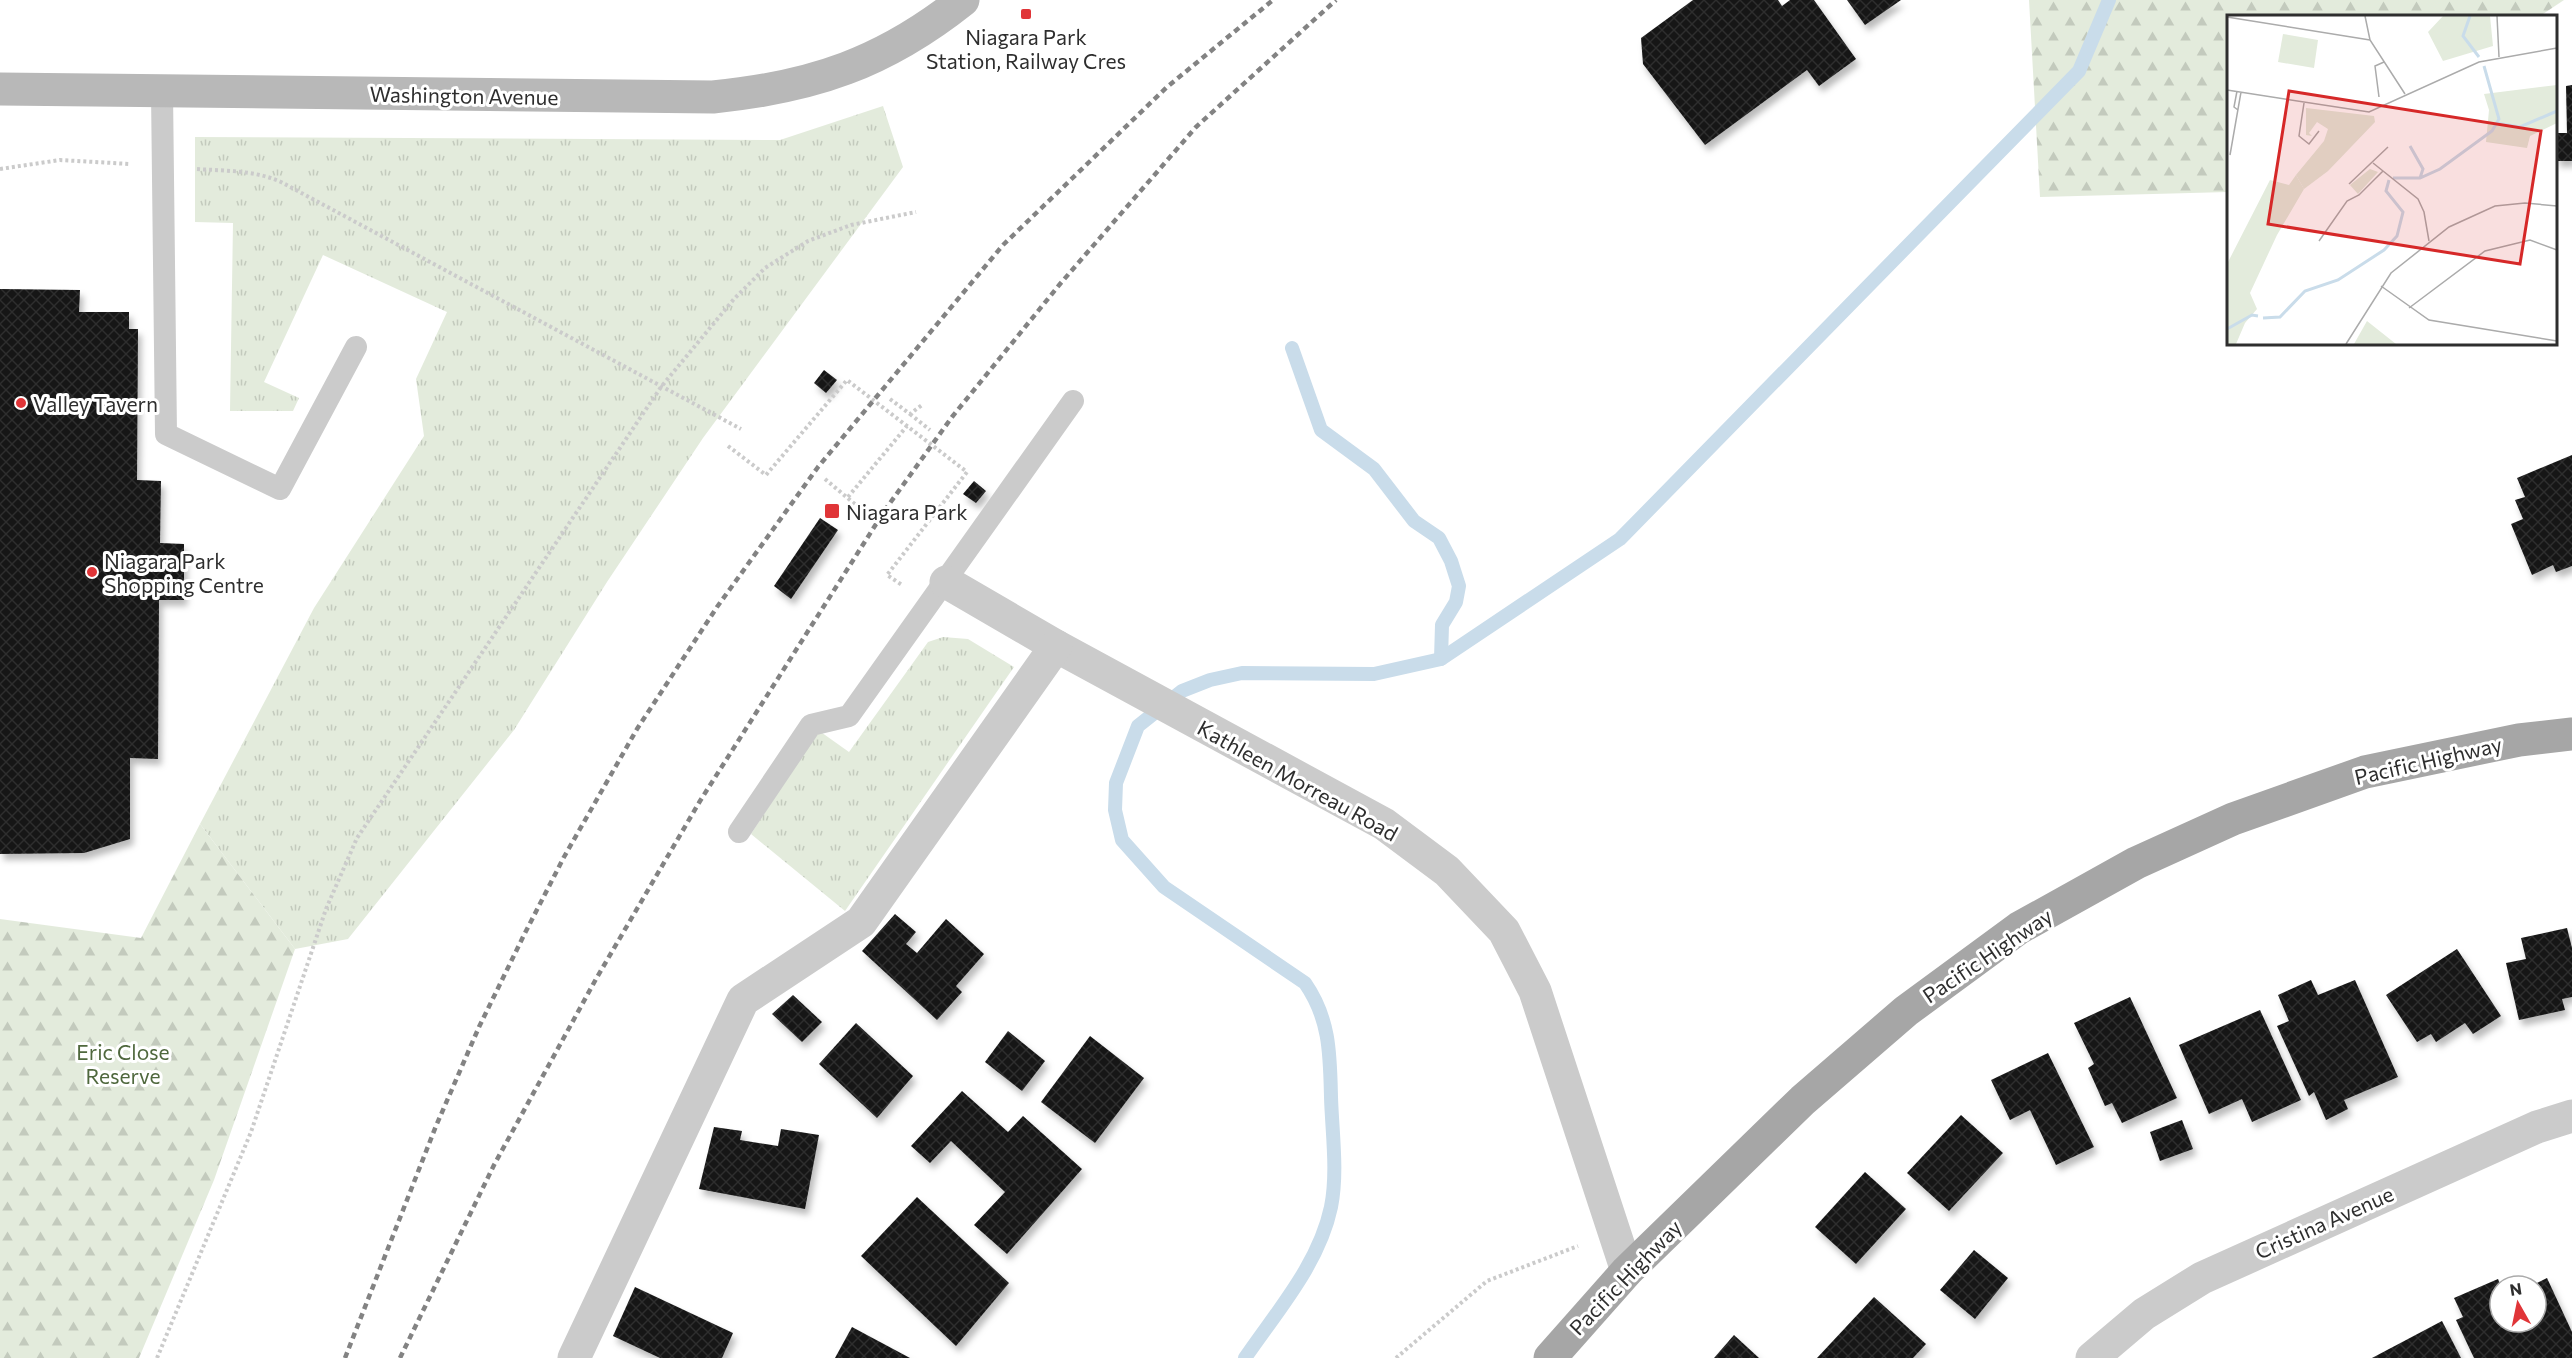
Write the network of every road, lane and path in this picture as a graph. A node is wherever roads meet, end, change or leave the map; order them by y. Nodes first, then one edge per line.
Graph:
1 (963, 0) edge
2 (0, 89) edge
3 (162, 92) junction
4 (163, 167) junction
5 (0, 169) edge
6 (916, 212) dead end
7 (356, 347) dead end
8 (661, 387) junction
9 (890, 399) dead end
10 (1073, 400) dead end
11 (922, 405) dead end
12 (910, 414) junction
13 (907, 426) junction
14 (741, 429) dead end
15 (930, 430) dead end
16 (728, 446) dead end
17 (825, 479) dead end
18 (848, 498) junction
19 (869, 516) dead end
20 (888, 575) dead end
21 (946, 582) junction
22 (1056, 646) junction
23 (2572, 734) edge
24 (739, 832) dead end
25 (2572, 1116) edge
26 (1613, 1233) junction
27 (1627, 1271) junction
28 (157, 1358) edge
29 (574, 1358) edge
30 (1396, 1358) edge
31 (1550, 1358) edge
32 (2092, 1358) edge

1 - 3 main road, Washington Avenue
2 - 3 main road, Washington Avenue
3 - 4 lane
4 - 5 path
4 - 7 lane
4 - 8 path
6 - 8 path
8 - 14 path
8 - 28 path
9 - 12 path
10 - 21 lane
11 - 12 path
12 - 15 path
13 - 16 path
13 - 18 path
13 - 20 path
17 - 18 path
18 - 19 path
21 - 22 street, Kathleen Morreau Road
21 - 24 lane
22 - 26 street, Kathleen Morreau Road
22 - 29 street
23 - 27 main road, Pacific Highway
25 - 32 street, Cristina Avenue
26 - 27 street, Kathleen Morreau Road
26 - 30 path
27 - 31 main road, Pacific Highway

